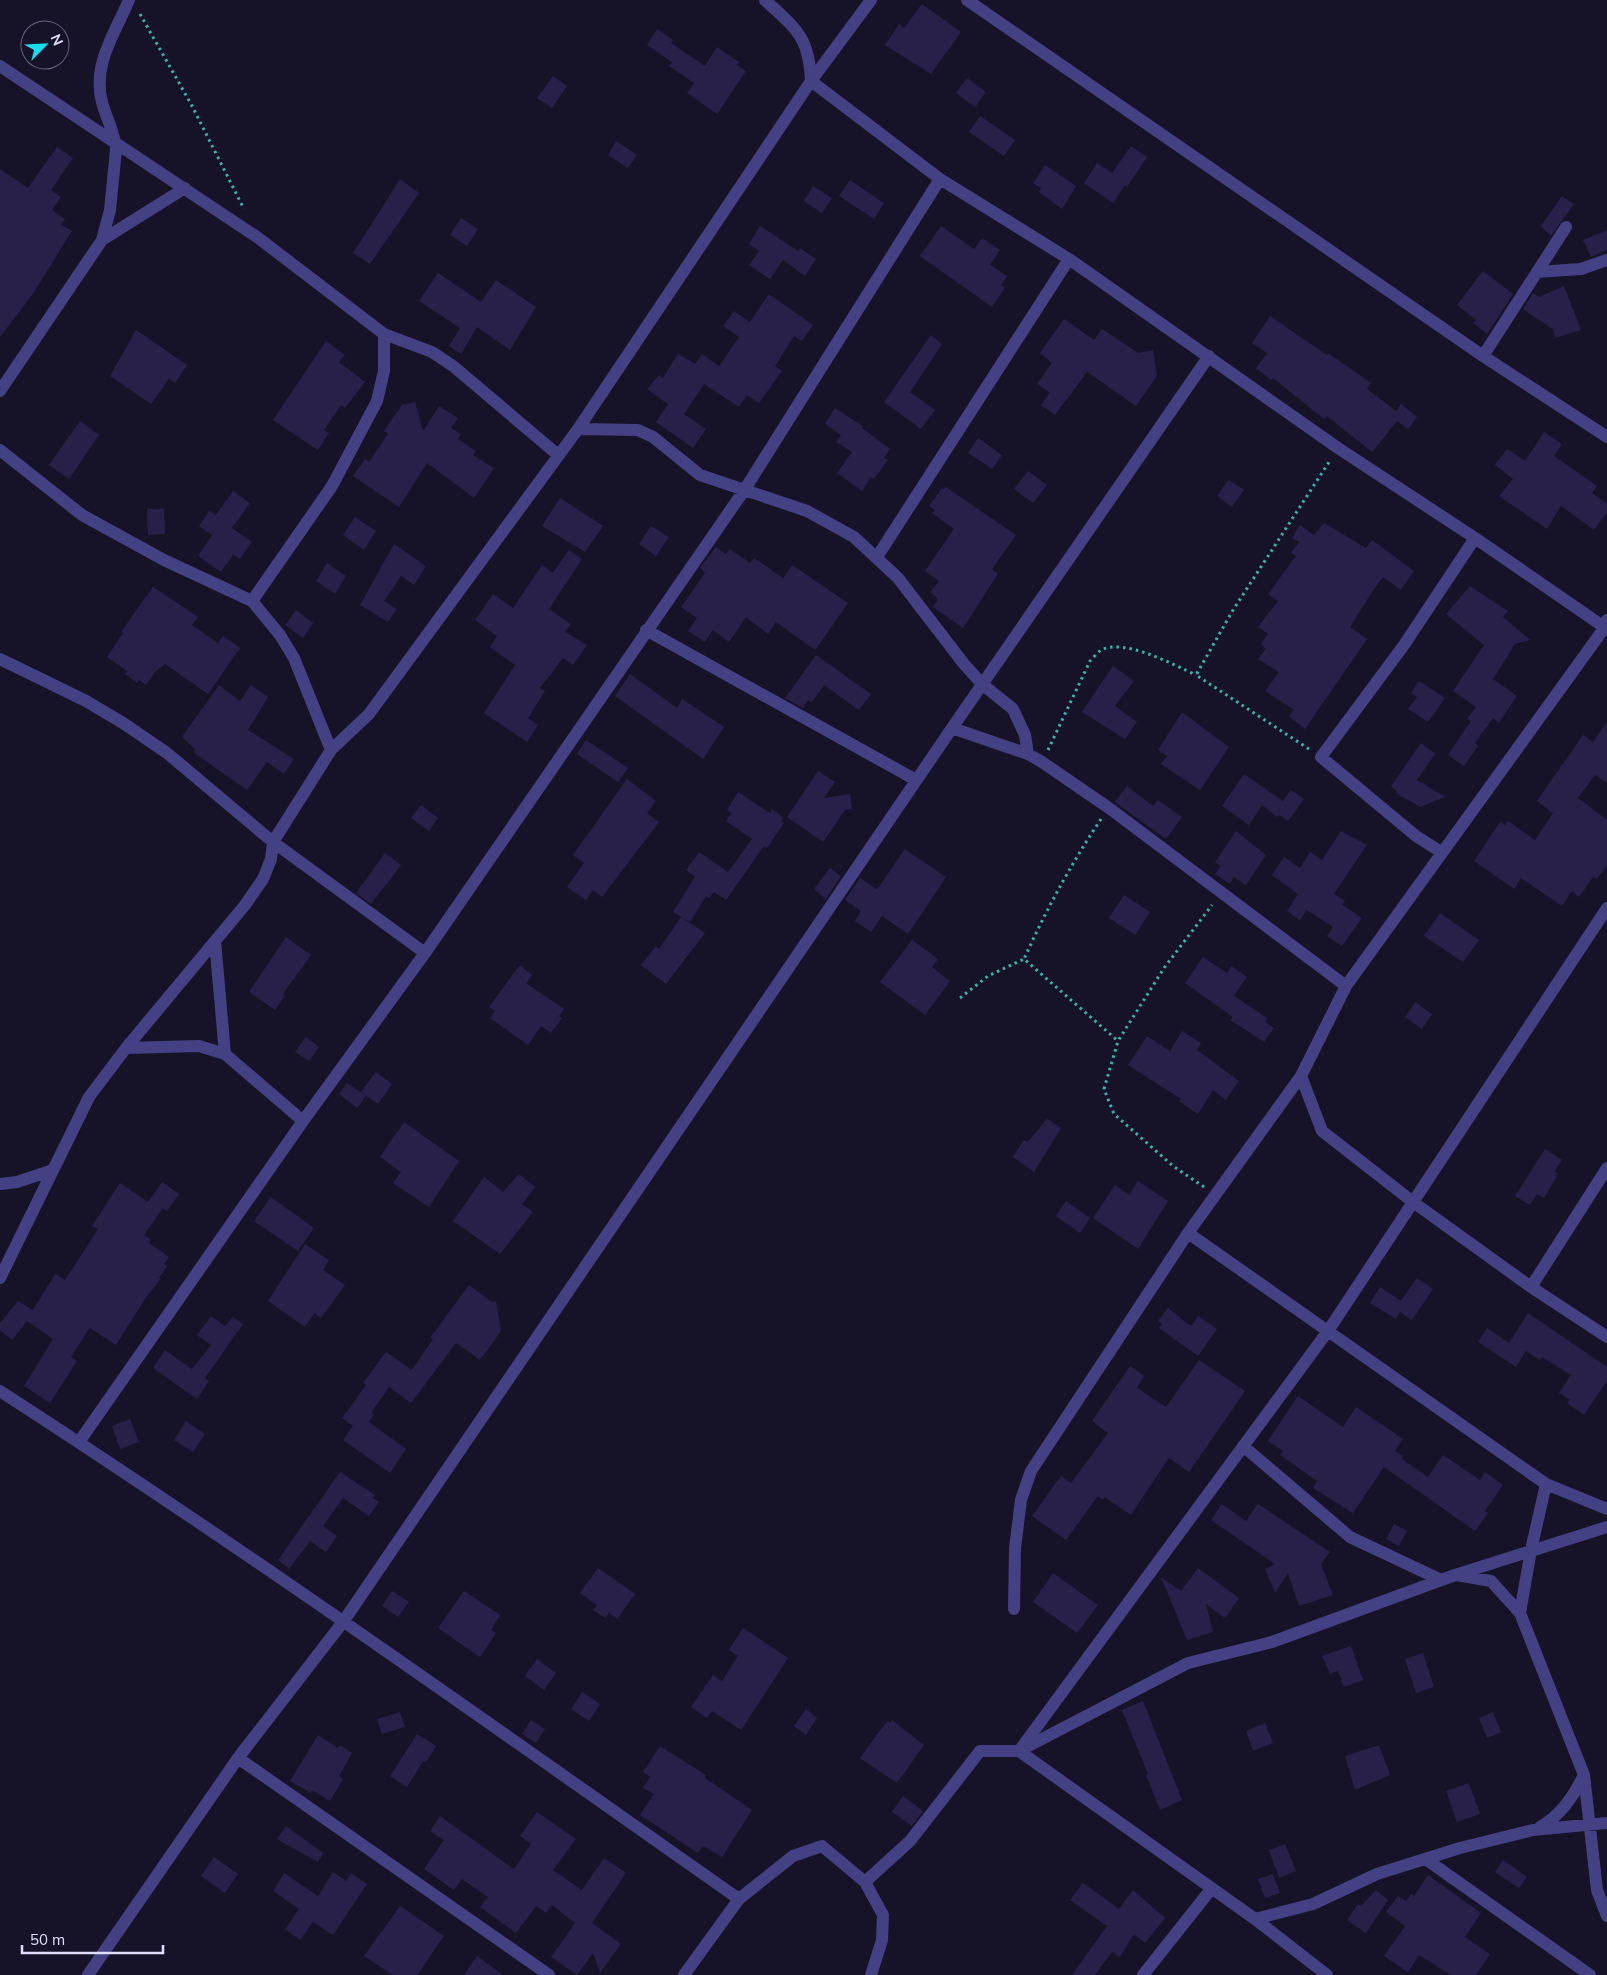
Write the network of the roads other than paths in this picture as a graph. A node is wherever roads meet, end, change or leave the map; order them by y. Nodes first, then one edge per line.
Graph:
1 (765, 0) edge
2 (871, 0) edge
3 (967, 0) edge
4 (133, 3) edge
5 (0, 66) edge
6 (0, 70) edge
7 (811, 81) junction
8 (53, 103) junction
9 (116, 143) junction
10 (940, 179) junction
11 (184, 188) junction
12 (1566, 227) dead end
13 (102, 240) junction
14 (1069, 259) junction
15 (1607, 260) edge
16 (1537, 272) junction
17 (384, 334) junction
18 (1209, 356) junction
19 (1483, 356) junction
20 (0, 391) edge
21 (578, 429) junction
22 (1607, 437) edge
23 (0, 450) edge
24 (557, 454) junction
25 (745, 489) junction
26 (1475, 538) junction
27 (877, 556) junction
28 (252, 601) junction
29 (1606, 626) edge
30 (646, 630) junction
31 (0, 659) edge
32 (982, 684) junction
33 (952, 728) junction
34 (331, 750) junction
35 (1028, 754) junction
36 (916, 780) junction
37 (273, 842) junction
38 (1442, 852) junction
39 (1607, 908) edge
40 (216, 940) junction
41 (424, 953) junction
42 (1346, 986) junction
43 (126, 1048) junction
44 (225, 1054) junction
45 (1301, 1076) junction
46 (303, 1121) junction
47 (1607, 1168) edge
48 (53, 1170) junction
49 (0, 1184) edge
50 (1413, 1202) junction
51 (1188, 1233) junction
52 (0, 1278) edge
53 (1531, 1287) junction
54 (1328, 1331) junction
55 (1607, 1338) edge
56 (0, 1391) edge
57 (79, 1442) junction
58 (1243, 1446) junction
59 (1546, 1484) junction
60 (1607, 1509) edge
61 (1607, 1526) edge
62 (1531, 1550) junction
63 (1454, 1575) junction
64 (1441, 1580) junction
65 (1014, 1609) dead end
66 (1520, 1613) junction
67 (343, 1622) junction
68 (1019, 1751) junction
69 (238, 1758) junction
70 (1584, 1775) junction
71 (1607, 1823) edge
72 (1590, 1825) junction
73 (1534, 1830) junction
74 (1427, 1860) junction
75 (1607, 1877) edge
76 (865, 1882) junction
77 (1212, 1888) junction
78 (1597, 1890) junction
79 (739, 1899) junction
80 (1607, 1916) edge
81 (1255, 1919) junction
82 (88, 1975) edge
83 (549, 1975) edge
84 (684, 1975) edge
85 (871, 1975) edge
86 (1142, 1975) edge
87 (1328, 1975) edge
88 (1590, 1975) edge

1 - 7 street
2 - 7 street
3 - 19 street
4 - 9 street
5 - 8 street
6 - 8 street
7 - 10 street
7 - 21 street
8 - 9 street
9 - 11 street
9 - 13 street
10 - 14 street
10 - 25 street
11 - 13 street
11 - 17 street
12 - 16 street
13 - 20 street
14 - 18 street
14 - 27 street
15 - 16 street
16 - 19 street
17 - 24 street
17 - 28 street
18 - 26 street
18 - 32 street
19 - 22 street
21 - 24 street
21 - 25 street
23 - 28 street
24 - 34 street
25 - 27 street
25 - 30 street
26 - 29 street
26 - 38 street
27 - 32 street
28 - 34 street
29 - 38 street
30 - 36 street
30 - 41 street
31 - 37 street
32 - 33 street
32 - 35 street
33 - 35 street
33 - 36 street
34 - 37 street
35 - 42 street
36 - 67 street
37 - 40 street
37 - 41 street
38 - 42 street
39 - 50 street
40 - 43 street
40 - 44 street
41 - 46 street
42 - 45 street
43 - 44 street
43 - 48 street
44 - 46 street
45 - 50 street
45 - 51 street
46 - 57 street
47 - 53 street
48 - 49 street
48 - 52 street
50 - 53 street
50 - 54 street
51 - 54 street
51 - 65 street
53 - 55 street
54 - 58 street
54 - 59 street
56 - 57 street
57 - 67 street
58 - 64 street
58 - 68 street
59 - 60 street
59 - 62 street
61 - 62 street
62 - 63 street
62 - 66 street
63 - 64 street
63 - 66 street
64 - 68 street
66 - 70 street
67 - 69 street
67 - 79 street
68 - 76 street
68 - 77 street
69 - 82 street
69 - 83 street
70 - 72 street
70 - 73 street
71 - 72 street
72 - 73 street
72 - 78 street
73 - 74 street
74 - 81 street
74 - 88 street
75 - 78 street
76 - 79 street
76 - 85 street
77 - 81 street
77 - 86 street
78 - 80 street
79 - 84 street
81 - 87 street

